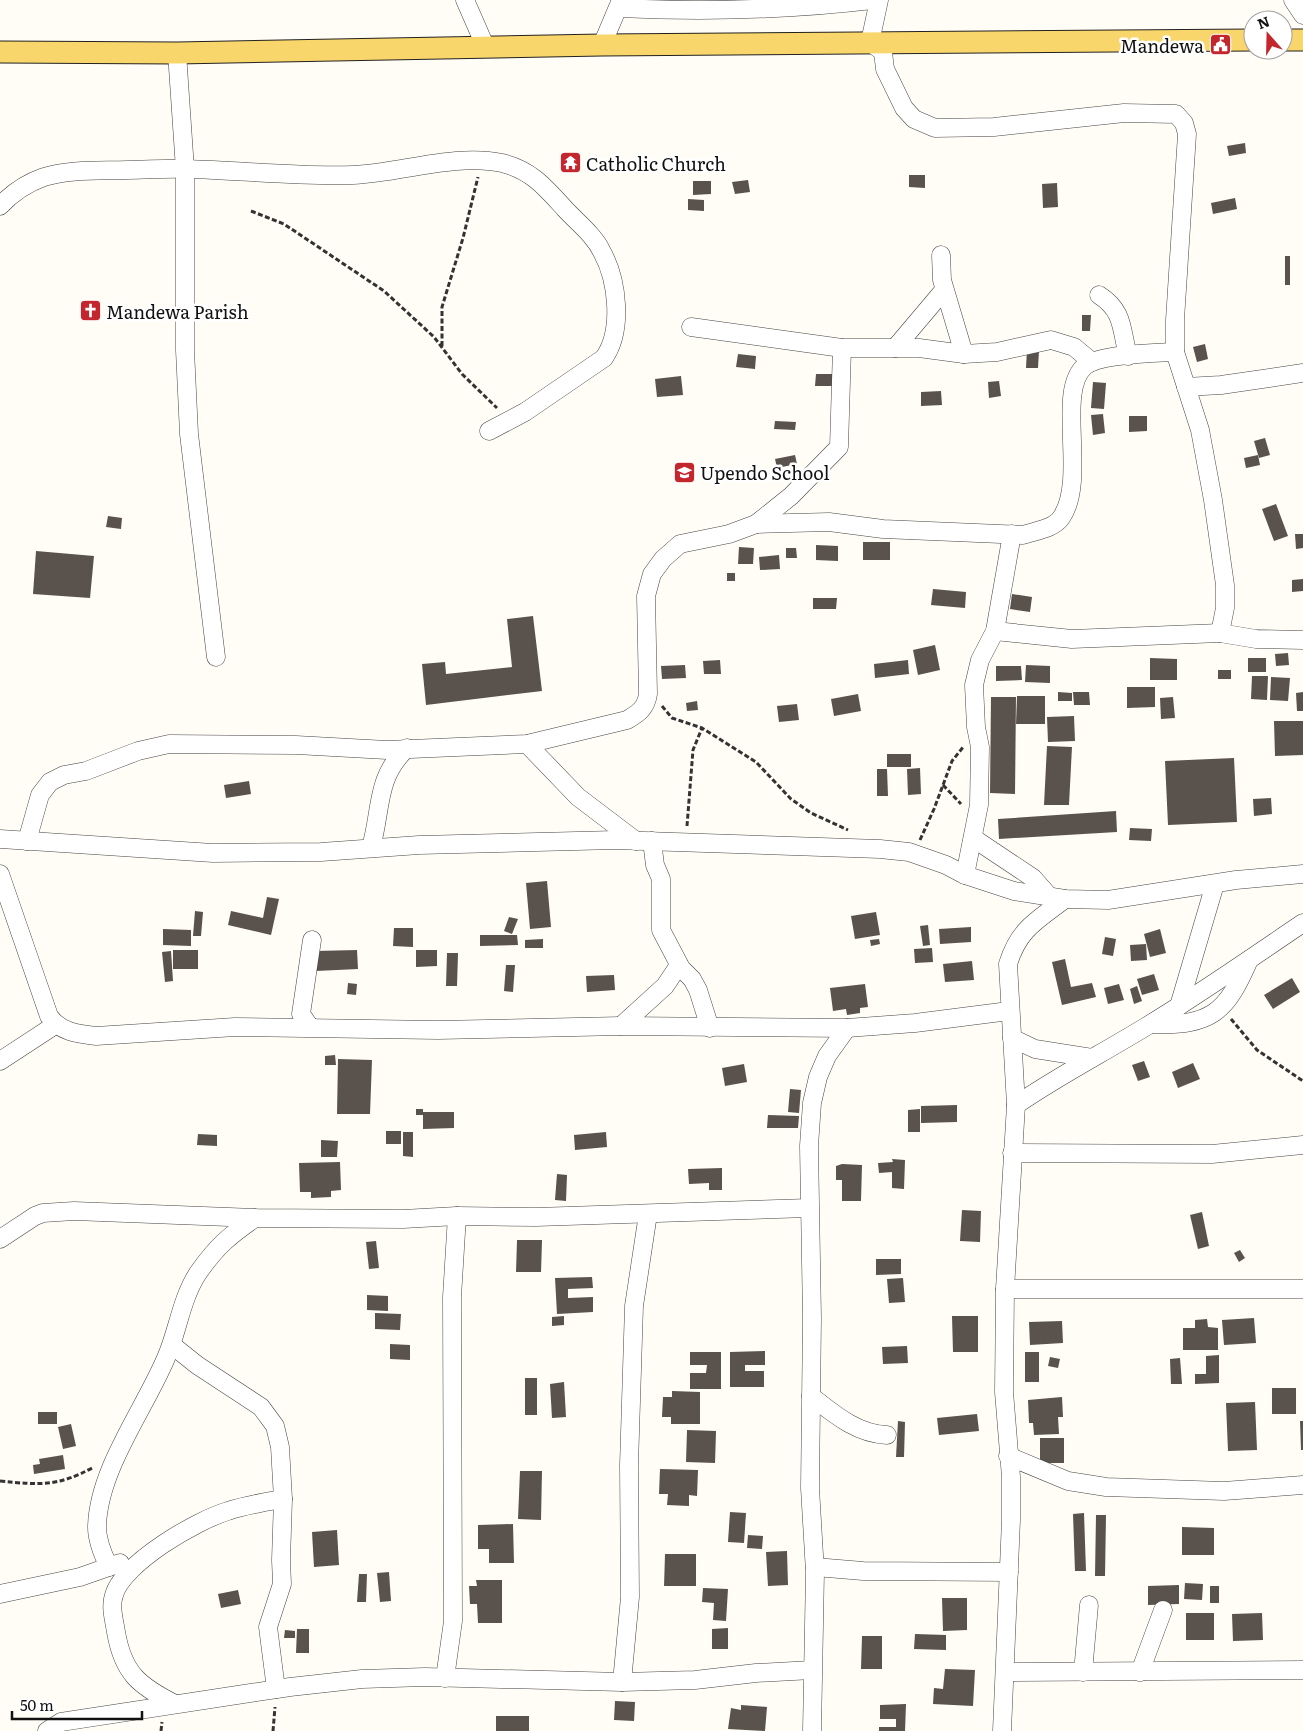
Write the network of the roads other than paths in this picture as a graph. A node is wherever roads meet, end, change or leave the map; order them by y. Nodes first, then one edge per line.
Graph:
1 (465, 0) edge
2 (872, 0) edge
3 (879, 0) edge
4 (1294, 0) edge
5 (620, 4) edge
6 (1303, 15) edge
7 (1243, 40) edge
8 (870, 42) junction
9 (602, 45) junction
10 (486, 48) junction
11 (0, 52) edge
12 (177, 53) junction
13 (186, 169) junction
14 (0, 206) edge
15 (941, 255) dead end
16 (944, 290) junction
17 (1099, 295) dead end
18 (691, 327) dead end
19 (842, 348) junction
20 (895, 348) junction
21 (1176, 352) junction
22 (964, 354) junction
23 (1128, 356) junction
24 (1092, 362) junction
25 (1303, 373) edge
26 (1186, 387) junction
27 (489, 431) dead end
28 (756, 524) junction
29 (1012, 534) junction
30 (995, 630) junction
31 (1220, 633) junction
32 (1303, 640) edge
33 (216, 657) dead end
34 (528, 744) junction
35 (408, 748) junction
36 (973, 838) junction
37 (0, 839) edge
38 (27, 841) junction
39 (644, 841) junction
40 (371, 847) junction
41 (0, 874) edge
42 (1303, 874) edge
43 (965, 875) junction
44 (1214, 884) junction
45 (1048, 895) junction
46 (1065, 899) junction
47 (1303, 923) edge
48 (312, 940) dead end
49 (1249, 960) junction
50 (679, 965) junction
51 (1179, 1006) junction
52 (1009, 1011) junction
53 (1152, 1024) junction
54 (55, 1025) junction
55 (621, 1026) junction
56 (310, 1027) junction
57 (710, 1028) junction
58 (847, 1028) junction
59 (1012, 1038) junction
60 (1092, 1058) junction
61 (0, 1061) edge
62 (1016, 1105) junction
63 (1303, 1145) edge
64 (1012, 1153) junction
65 (809, 1208) junction
66 (648, 1214) junction
67 (456, 1216) junction
68 (255, 1218) junction
69 (0, 1239) edge
70 (1005, 1289) junction
71 (1303, 1289) edge
72 (172, 1345) junction
73 (811, 1396) junction
74 (888, 1436) dead end
75 (1008, 1456) junction
76 (1303, 1485) edge
77 (283, 1499) junction
78 (159, 1547) junction
79 (109, 1567) junction
80 (814, 1567) junction
81 (1009, 1572) junction
82 (0, 1594) edge
83 (1090, 1605) dead end
84 (1163, 1610) dead end
85 (812, 1670) junction
86 (1303, 1670) edge
87 (1007, 1672) junction
88 (1083, 1672) junction
89 (1140, 1672) junction
90 (445, 1678) junction
91 (622, 1682) junction
92 (276, 1689) junction
93 (174, 1704) junction
94 (47, 1731) edge
95 (812, 1731) edge
96 (1002, 1731) edge

1 - 10 street
2 - 5 street
3 - 8 street
4 - 6 street
5 - 9 street
7 - 8 main road
8 - 9 main road
8 - 21 street
9 - 10 main road
10 - 12 main road
11 - 12 main road
12 - 13 street
13 - 14 street
13 - 27 street
13 - 33 street
15 - 16 street
16 - 20 street
16 - 22 street
17 - 23 street
18 - 19 street
19 - 20 street
19 - 28 street
20 - 22 street
21 - 23 street
21 - 26 street
22 - 24 street
23 - 24 street
24 - 29 street
25 - 26 street
26 - 31 street
28 - 29 street
28 - 34 street
29 - 30 street
30 - 31 street
30 - 36 street
31 - 32 street
34 - 35 street
34 - 39 street
35 - 38 street
35 - 40 street
36 - 43 street
36 - 45 street
37 - 38 street
38 - 40 street
39 - 40 street
39 - 43 street
39 - 50 street
41 - 54 street
42 - 44 street
43 - 45 street
44 - 46 street
44 - 51 street
45 - 46 street
46 - 52 street
47 - 49 street
48 - 56 street
49 - 51 street
49 - 53 street
50 - 55 street
50 - 57 street
51 - 53 street
52 - 58 street
52 - 59 street
53 - 60 street
54 - 56 street
54 - 61 street
55 - 56 street
55 - 57 street
57 - 58 street
58 - 65 street
59 - 60 street
59 - 62 street
60 - 62 street
62 - 64 street
63 - 64 street
64 - 70 street
65 - 66 street
65 - 73 street
66 - 67 street
66 - 91 street
67 - 68 street
67 - 90 street
68 - 69 street
68 - 72 street
70 - 71 street
70 - 75 street
72 - 77 street
72 - 79 street
73 - 74 street
73 - 80 street
75 - 76 street
75 - 81 street
77 - 78 street
77 - 92 street
78 - 79 street
78 - 93 street
79 - 82 street
80 - 81 street
80 - 85 street
81 - 87 street
83 - 88 street
84 - 89 street
85 - 91 street
85 - 95 street
86 - 89 street
87 - 88 street
87 - 96 street
88 - 89 street
90 - 91 street
90 - 92 street
92 - 93 street
93 - 94 street

